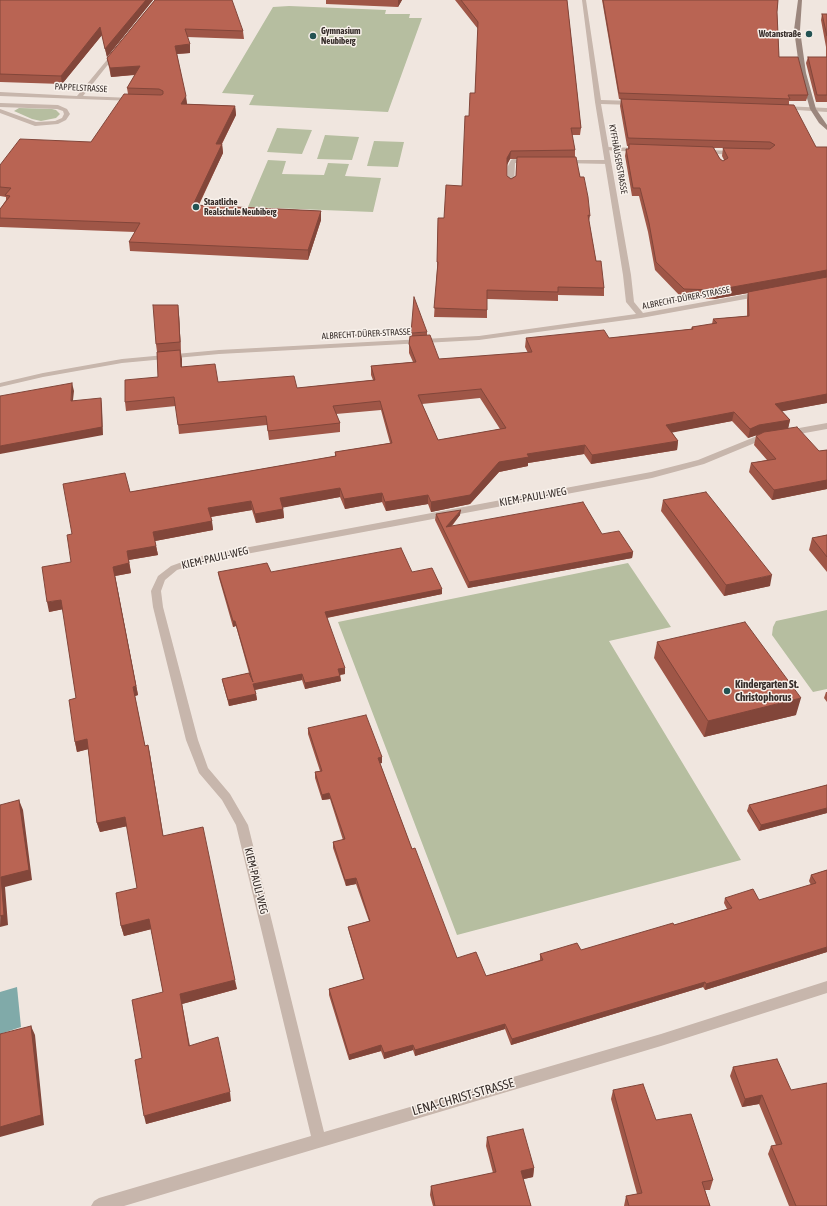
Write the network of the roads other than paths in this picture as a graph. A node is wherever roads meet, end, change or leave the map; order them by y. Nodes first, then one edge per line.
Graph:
1 (584, 0) edge
2 (800, 0) edge
3 (122, 44) edge
4 (0, 94) edge
5 (79, 97) junction
6 (137, 100) edge
7 (598, 102) junction
8 (642, 104) edge
9 (0, 105) edge
10 (773, 108) edge
11 (813, 109) junction
12 (827, 110) edge
13 (0, 111) edge
14 (827, 128) edge
15 (606, 150) junction
16 (645, 150) edge
17 (700, 152) edge
18 (715, 152) junction
19 (738, 153) edge
20 (719, 158) edge
21 (537, 162) edge
22 (553, 162) edge
23 (608, 162) junction
24 (511, 184) edge
25 (766, 293) edge
26 (641, 316) junction
27 (0, 385) edge
28 (827, 426) edge
29 (827, 987) edge
30 (319, 1140) junction
31 (99, 1206) edge

1 - 7 street, KYFFHÄUSERSTRASSE
2 - 11 street
3 - 5 street
4 - 5 street, PAPPELSTRASSE
5 - 6 street, PAPPELSTRASSE
7 - 8 street
7 - 15 street, KYFFHÄUSERSTRASSE
9 - 13 street
10 - 11 street
11 - 12 street
11 - 14 street
15 - 16 street
15 - 23 street, KYFFHÄUSERSTRASSE
17 - 18 street
18 - 19 street
18 - 20 street
21 - 24 street
22 - 23 street
23 - 26 street, KYFFHÄUSERSTRASSE
25 - 26 street, ALBRECHT-DÜRER-STRASSE
26 - 27 street, ALBRECHT-DÜRER-STRASSE
28 - 30 street, KIEM-PAULI-WEG
29 - 30 street, LENA-CHRIST-STRASSE
30 - 31 street, LENA-CHRIST-STRASSE

